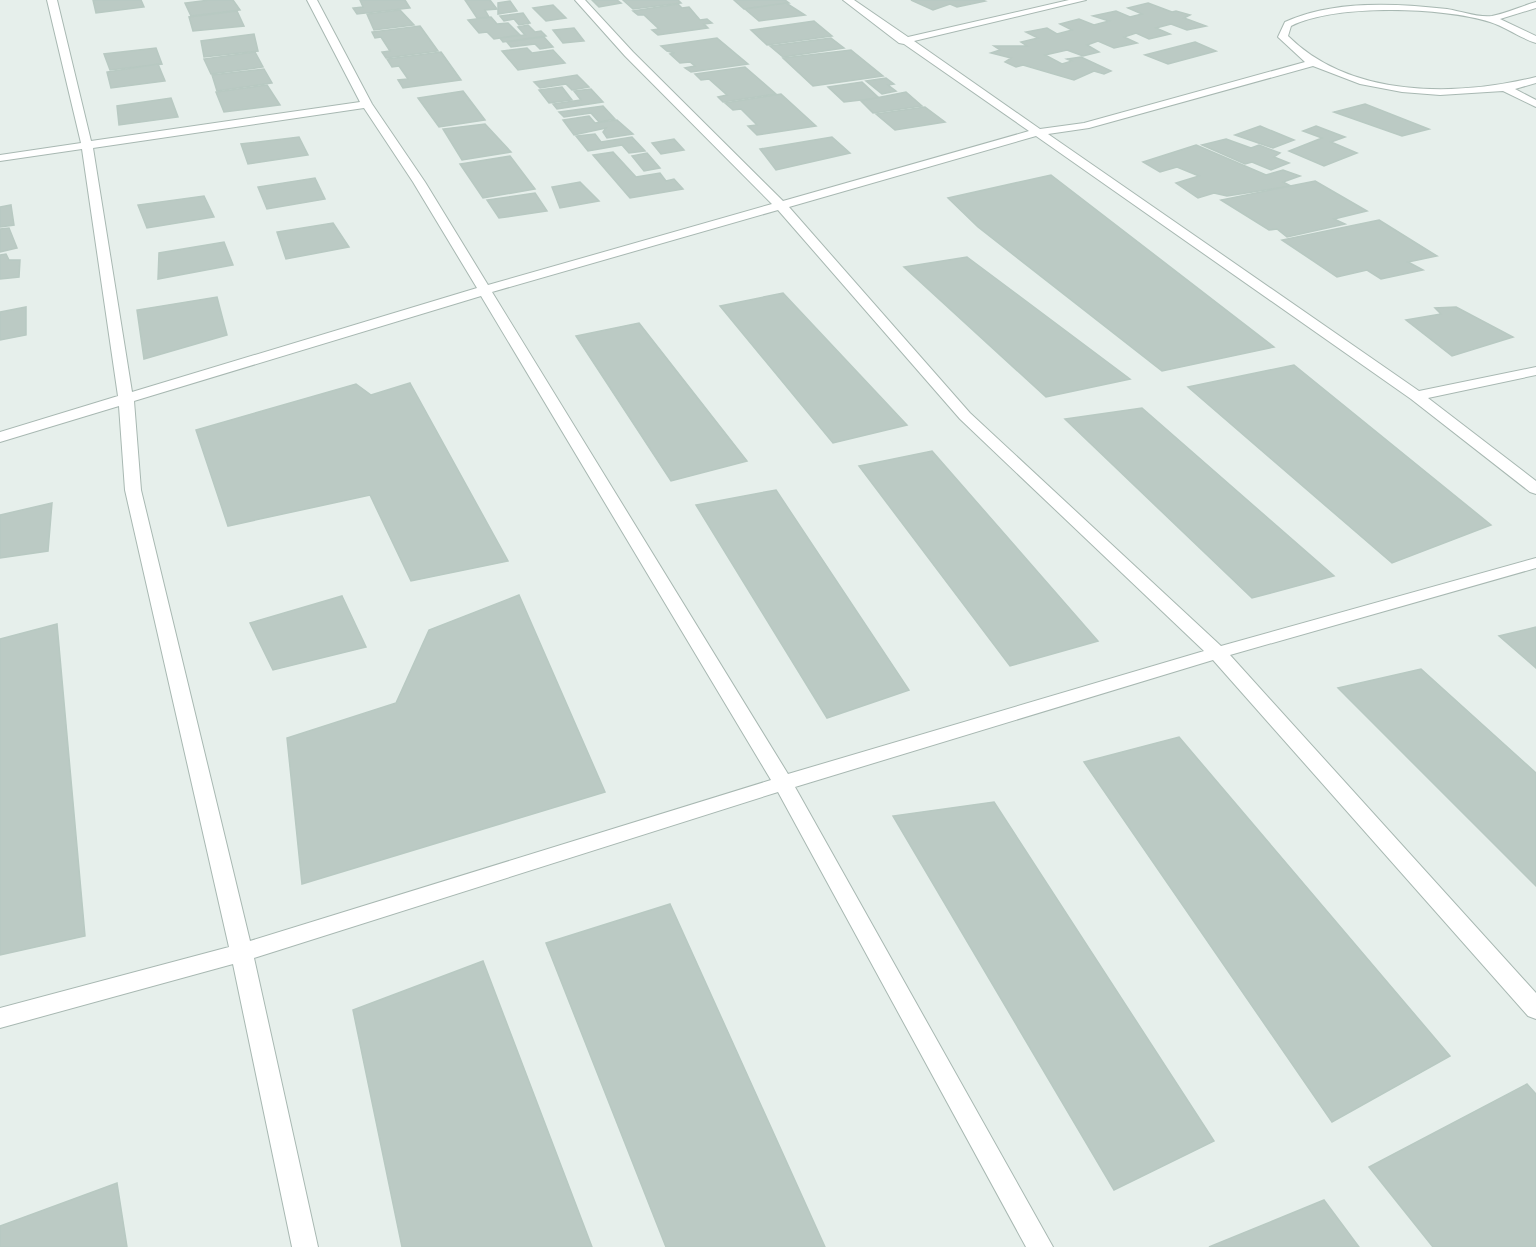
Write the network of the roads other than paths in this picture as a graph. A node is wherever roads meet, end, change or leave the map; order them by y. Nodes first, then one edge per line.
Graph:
1 (52, 0) edge
2 (312, 0) edge
3 (580, 0) edge
4 (848, 0) edge
5 (1081, 0) edge
6 (1318, 0) edge
7 (1536, 5) edge
8 (1330, 6) junction
9 (1491, 20) junction
10 (1536, 40) edge
11 (903, 41) junction
12 (1312, 63) junction
13 (1536, 80) edge
14 (1507, 89) junction
15 (367, 104) junction
16 (1536, 104) edge
17 (1040, 132) junction
18 (87, 146) junction
19 (0, 158) edge
20 (780, 206) junction
21 (482, 291) junction
22 (1536, 371) edge
23 (1416, 396) junction
24 (126, 399) junction
25 (0, 437) edge
26 (1536, 489) edge
27 (1536, 563) edge
28 (1217, 653) junction
29 (783, 783) junction
30 (242, 953) junction
31 (1536, 1009) edge
32 (0, 1018) edge
33 (305, 1247) edge
34 (1040, 1247) edge

1 - 18 street
2 - 15 street
3 - 20 street
4 - 11 street
5 - 11 street
6 - 8 street
7 - 9 street
8 - 9 street
8 - 12 street
9 - 10 street
11 - 17 street
12 - 14 street
12 - 17 street
13 - 14 street
14 - 16 street
15 - 18 street
15 - 21 street
17 - 20 street
17 - 23 street
18 - 19 street
18 - 24 street
20 - 21 street
20 - 28 street
21 - 24 street
21 - 29 street
22 - 23 street
23 - 26 street
24 - 25 street
24 - 30 street
27 - 28 street
28 - 29 street
28 - 31 street
29 - 30 street
29 - 34 street
30 - 32 street
30 - 33 street

